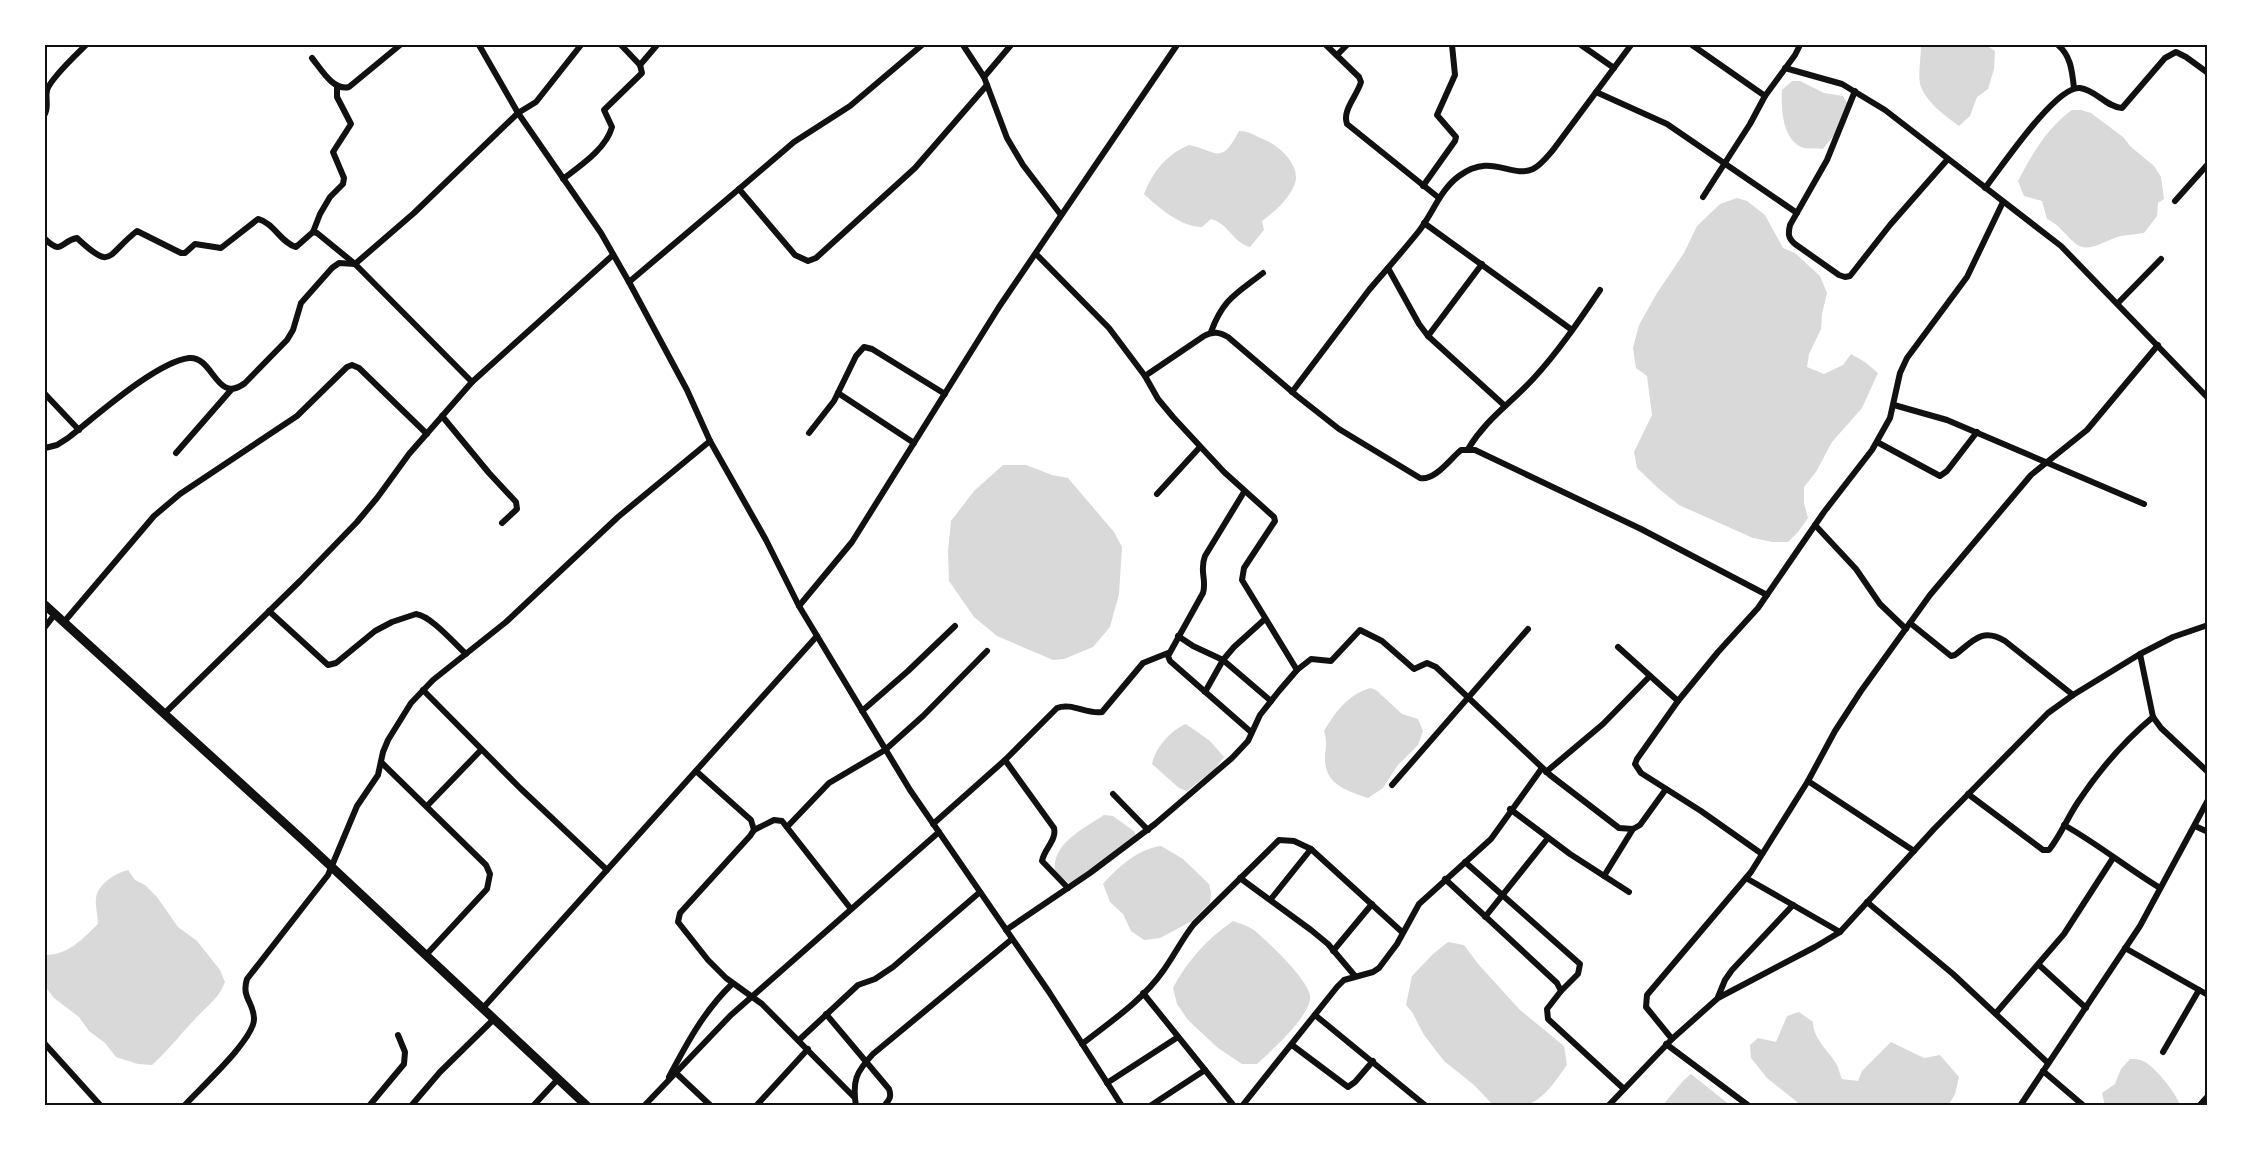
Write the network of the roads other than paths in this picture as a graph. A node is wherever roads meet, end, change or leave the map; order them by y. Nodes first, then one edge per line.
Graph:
1 (86, 45) edge
2 (400, 45) edge
3 (479, 45) edge
4 (581, 45) edge
5 (621, 45) edge
6 (657, 45) edge
7 (922, 45) edge
8 (963, 45) edge
9 (1011, 45) edge
10 (1177, 45) edge
11 (1326, 45) edge
12 (1347, 45) edge
13 (1452, 45) edge
14 (1581, 45) edge
15 (1631, 45) edge
16 (1692, 45) edge
17 (1800, 45) edge
18 (2058, 45) edge
19 (1337, 56) junction
20 (312, 58) dead end
21 (640, 65) junction
22 (1614, 68) junction
23 (1785, 68) junction
24 (2208, 73) edge
25 (984, 77) junction
26 (987, 85) junction
27 (337, 87) junction
28 (2074, 88) junction
29 (1855, 91) junction
30 (1596, 92) junction
31 (1765, 96) junction
32 (518, 113) junction
33 (45, 114) edge
34 (1947, 160) junction
35 (1724, 163) junction
36 (2208, 164) edge
37 (563, 179) junction
38 (1423, 186) junction
39 (1985, 188) junction
40 (739, 189) junction
41 (1702, 197) dead end
42 (1439, 198) junction
43 (2175, 201) dead end
44 (2003, 202) junction
45 (1797, 213) junction
46 (1061, 215) junction
47 (1424, 223) junction
48 (313, 232) junction
49 (45, 239) edge
50 (1036, 254) junction
51 (614, 255) junction
52 (2161, 259) dead end
53 (355, 264) junction
54 (1482, 264) junction
55 (1388, 268) junction
56 (1263, 273) dead end
57 (629, 282) junction
58 (1600, 290) dead end
59 (2118, 303) junction
60 (1572, 330) junction
61 (1211, 332) junction
62 (1428, 336) junction
63 (2158, 345) junction
64 (1144, 376) junction
65 (472, 382) junction
66 (231, 390) junction
67 (1292, 392) junction
68 (838, 393) junction
69 (45, 394) edge
70 (945, 394) junction
71 (2208, 398) edge
72 (1894, 405) junction
73 (1505, 406) junction
74 (442, 416) junction
75 (79, 430) junction
76 (1977, 432) junction
77 (809, 433) dead end
78 (427, 434) junction
79 (710, 441) junction
80 (915, 442) junction
81 (1877, 442) junction
82 (1200, 447) junction
83 (45, 448) edge
84 (1468, 449) junction
85 (176, 453) dead end
86 (2047, 462) junction
87 (1245, 492) junction
88 (1156, 494) dead end
89 (2144, 504) dead end
90 (502, 523) dead end
91 (1815, 525) junction
92 (1767, 595) junction
93 (45, 605) edge
94 (799, 606) junction
95 (269, 610) junction
96 (55, 614) junction
97 (1264, 619) junction
98 (64, 622) junction
99 (2208, 625) edge
100 (955, 626) dead end
101 (1908, 626) junction
102 (45, 627) edge
103 (1528, 629) dead end
104 (817, 636) junction
105 (1178, 636) junction
106 (1618, 647) dead end
107 (987, 651) dead end
108 (1168, 653) junction
109 (466, 654) junction
110 (2140, 654) junction
111 (1223, 660) junction
112 (1297, 670) junction
113 (1650, 676) junction
114 (423, 690) junction
115 (1205, 692) junction
116 (2073, 694) junction
117 (1468, 697) junction
118 (1271, 701) junction
119 (1678, 701) junction
120 (862, 711) junction
121 (165, 713) junction
122 (2153, 717) junction
123 (1251, 732) junction
124 (481, 750) junction
125 (885, 750) junction
126 (1005, 759) junction
127 (381, 762) junction
128 (1544, 770) junction
129 (696, 771) junction
130 (2208, 772) edge
131 (1808, 782) junction
132 (1392, 785) dead end
133 (1666, 789) junction
134 (1113, 794) dead end
135 (1968, 794) junction
136 (2208, 800) edge
137 (427, 806) junction
138 (1510, 809) junction
139 (933, 824) junction
140 (2064, 825) junction
141 (2195, 826) junction
142 (787, 827) junction
143 (1633, 829) junction
144 (754, 830) junction
145 (1148, 830) junction
146 (939, 832) junction
147 (2208, 832) edge
148 (1548, 838) junction
149 (1311, 849) junction
150 (1914, 851) junction
151 (1762, 855) junction
152 (2113, 858) junction
153 (1465, 862) junction
154 (332, 867) junction
155 (607, 870) junction
156 (1604, 876) junction
157 (1240, 878) junction
158 (1746, 878) junction
159 (1445, 879) junction
160 (1068, 888) junction
161 (2160, 888) junction
162 (980, 892) junction
163 (1629, 892) dead end
164 (1503, 895) junction
165 (1271, 899) junction
166 (1867, 902) junction
167 (1372, 904) junction
168 (1793, 905) junction
169 (851, 909) junction
170 (1485, 917) junction
171 (1006, 930) junction
172 (1402, 932) junction
173 (1840, 932) junction
174 (1012, 939) junction
175 (2125, 948) junction
176 (1334, 951) junction
177 (426, 955) junction
178 (2039, 966) junction
179 (1355, 976) junction
180 (732, 984) junction
181 (2199, 990) junction
182 (1561, 991) junction
183 (1143, 993) junction
184 (2208, 995) edge
185 (753, 996) junction
186 (1718, 998) junction
187 (483, 1008) junction
188 (2086, 1008) junction
189 (1996, 1013) junction
190 (826, 1014) junction
191 (1315, 1015) junction
192 (494, 1019) junction
193 (398, 1035) dead end
194 (1178, 1037) junction
195 (1672, 1039) junction
196 (799, 1040) junction
197 (45, 1044) edge
198 (1082, 1044) junction
199 (1666, 1044) junction
200 (1292, 1045) junction
201 (808, 1049) junction
202 (2163, 1052) dead end
203 (866, 1061) junction
204 (1372, 1061) junction
205 (2048, 1063) junction
206 (1205, 1070) junction
207 (2043, 1071) junction
208 (676, 1073) junction
209 (558, 1078) junction
210 (1107, 1083) junction
211 (664, 1085) junction
212 (1624, 1089) junction
213 (2208, 1096) edge
214 (854, 1097) junction
215 (100, 1106) edge
216 (184, 1106) edge
217 (369, 1106) edge
218 (411, 1106) edge
219 (533, 1106) edge
220 (587, 1106) edge
221 (644, 1106) edge
222 (711, 1106) edge
223 (756, 1106) edge
224 (856, 1106) edge
225 (884, 1106) edge
226 (1122, 1106) edge
227 (1150, 1106) edge
228 (1234, 1106) edge
229 (1242, 1106) edge
230 (1426, 1106) edge
231 (1608, 1106) edge
232 (1749, 1106) edge
233 (2020, 1106) edge
234 (2084, 1106) edge
235 (2199, 1106) edge

1 - 33 street
2 - 27 street
3 - 32 street
4 - 32 street
5 - 21 street
6 - 21 street
7 - 40 street
8 - 25 street
9 - 25 street
10 - 46 street
11 - 19 street
12 - 19 street
13 - 38 street
14 - 22 street
15 - 22 street
16 - 31 street
17 - 23 street
18 - 28 street
19 - 38 street
20 - 27 street
21 - 37 street
22 - 30 street
23 - 29 street
23 - 31 street
24 - 28 street
25 - 26 street
26 - 40 street
26 - 46 street
27 - 48 street
28 - 39 street
29 - 34 street
29 - 45 street
30 - 35 street
30 - 42 street
31 - 35 street
32 - 37 street
32 - 53 street
34 - 39 street
34 - 45 street
35 - 41 street
35 - 45 street
36 - 43 street
37 - 51 street
38 - 42 street
39 - 44 street
40 - 57 street
42 - 47 street
44 - 59 street
44 - 72 street
46 - 50 street
47 - 54 street
47 - 55 street
48 - 49 street
48 - 53 street
50 - 64 street
50 - 70 street
51 - 57 street
51 - 65 street
52 - 59 street
53 - 65 street
53 - 66 street
54 - 60 street
54 - 62 street
55 - 62 street
55 - 67 street
56 - 61 street
57 - 79 street
58 - 60 street
59 - 63 street
60 - 73 street
61 - 64 street
61 - 67 street
62 - 73 street
63 - 71 street
63 - 86 street
64 - 82 street
65 - 74 street
66 - 75 street
66 - 85 street
67 - 84 street
68 - 70 street
68 - 77 street
68 - 80 street
69 - 75 street
70 - 80 street
72 - 76 street
72 - 81 street
73 - 84 street
74 - 78 street
74 - 90 street
75 - 83 street
76 - 81 street
76 - 86 street
78 - 95 street
78 - 98 street
79 - 94 street
79 - 109 street
80 - 94 street
81 - 91 street
82 - 87 street
82 - 88 street
84 - 92 street
86 - 89 street
86 - 101 street
87 - 97 street
87 - 105 street
91 - 92 street
91 - 101 street
92 - 119 street
93 - 96 main road
94 - 104 street
95 - 109 street
95 - 121 street
96 - 98 main road
96 - 102 street
97 - 111 street
97 - 112 street
98 - 121 main road
99 - 110 street
100 - 120 street
101 - 116 street
101 - 131 street
103 - 117 street
104 - 120 street
104 - 129 street
105 - 108 street
105 - 111 street
106 - 113 street
107 - 125 street
108 - 115 street
108 - 126 street
109 - 114 street
110 - 116 street
110 - 122 street
111 - 115 street
111 - 118 street
112 - 117 street
112 - 118 street
113 - 119 street
113 - 128 street
114 - 124 street
114 - 127 street
115 - 123 street
116 - 135 street
117 - 128 street
117 - 132 street
118 - 123 street
119 - 133 street
120 - 125 street
121 - 154 main road
122 - 130 street
122 - 140 street
123 - 145 street
124 - 137 street
124 - 155 street
125 - 139 street
125 - 142 street
126 - 139 street
126 - 160 street
127 - 137 street
127 - 154 street
128 - 138 street
128 - 143 street
129 - 144 street
129 - 155 street
131 - 150 street
131 - 151 street
133 - 143 street
133 - 151 street
134 - 145 street
135 - 140 street
135 - 150 street
136 - 141 street
137 - 177 street
138 - 148 street
138 - 153 street
139 - 146 street
140 - 152 street
141 - 147 street
141 - 161 street
142 - 144 street
142 - 169 street
143 - 156 street
144 - 180 street
145 - 160 street
146 - 162 street
146 - 169 street
148 - 156 street
148 - 164 street
149 - 157 street
149 - 165 street
149 - 167 street
150 - 166 street
151 - 158 street
152 - 161 street
152 - 178 street
153 - 159 street
153 - 164 street
154 - 177 main road
154 - 216 street
155 - 187 street
156 - 163 street
157 - 165 street
157 - 183 street
158 - 168 street
158 - 195 street
159 - 170 street
159 - 172 street
160 - 171 street
161 - 175 street
162 - 171 street
162 - 190 street
164 - 170 street
164 - 182 street
165 - 176 street
166 - 173 street
166 - 189 street
167 - 172 street
167 - 176 street
168 - 173 street
168 - 186 street
169 - 185 street
170 - 182 street
171 - 174 street
172 - 179 street
173 - 186 street
174 - 198 street
174 - 203 street
175 - 181 street
175 - 188 street
176 - 179 street
177 - 187 main road
178 - 188 street
178 - 189 street
179 - 191 street
180 - 185 street
180 - 211 street
181 - 184 street
181 - 202 street
182 - 212 street
183 - 194 street
183 - 198 street
185 - 196 street
185 - 208 street
186 - 195 street
187 - 192 main road
188 - 205 street
189 - 205 street
190 - 196 street
190 - 203 street
191 - 200 street
191 - 204 street
192 - 209 main road
192 - 218 street
193 - 217 street
194 - 206 street
194 - 210 street
195 - 199 street
196 - 201 street
197 - 215 street
198 - 210 street
199 - 212 street
199 - 232 street
200 - 204 street
200 - 229 street
201 - 214 street
201 - 223 street
203 - 214 street
203 - 225 street
204 - 230 street
205 - 207 street
206 - 227 street
206 - 228 street
207 - 233 street
207 - 234 street
208 - 211 street
208 - 222 street
209 - 219 street
209 - 220 main road
210 - 226 street
211 - 221 street
212 - 231 street
213 - 235 street
214 - 224 street

